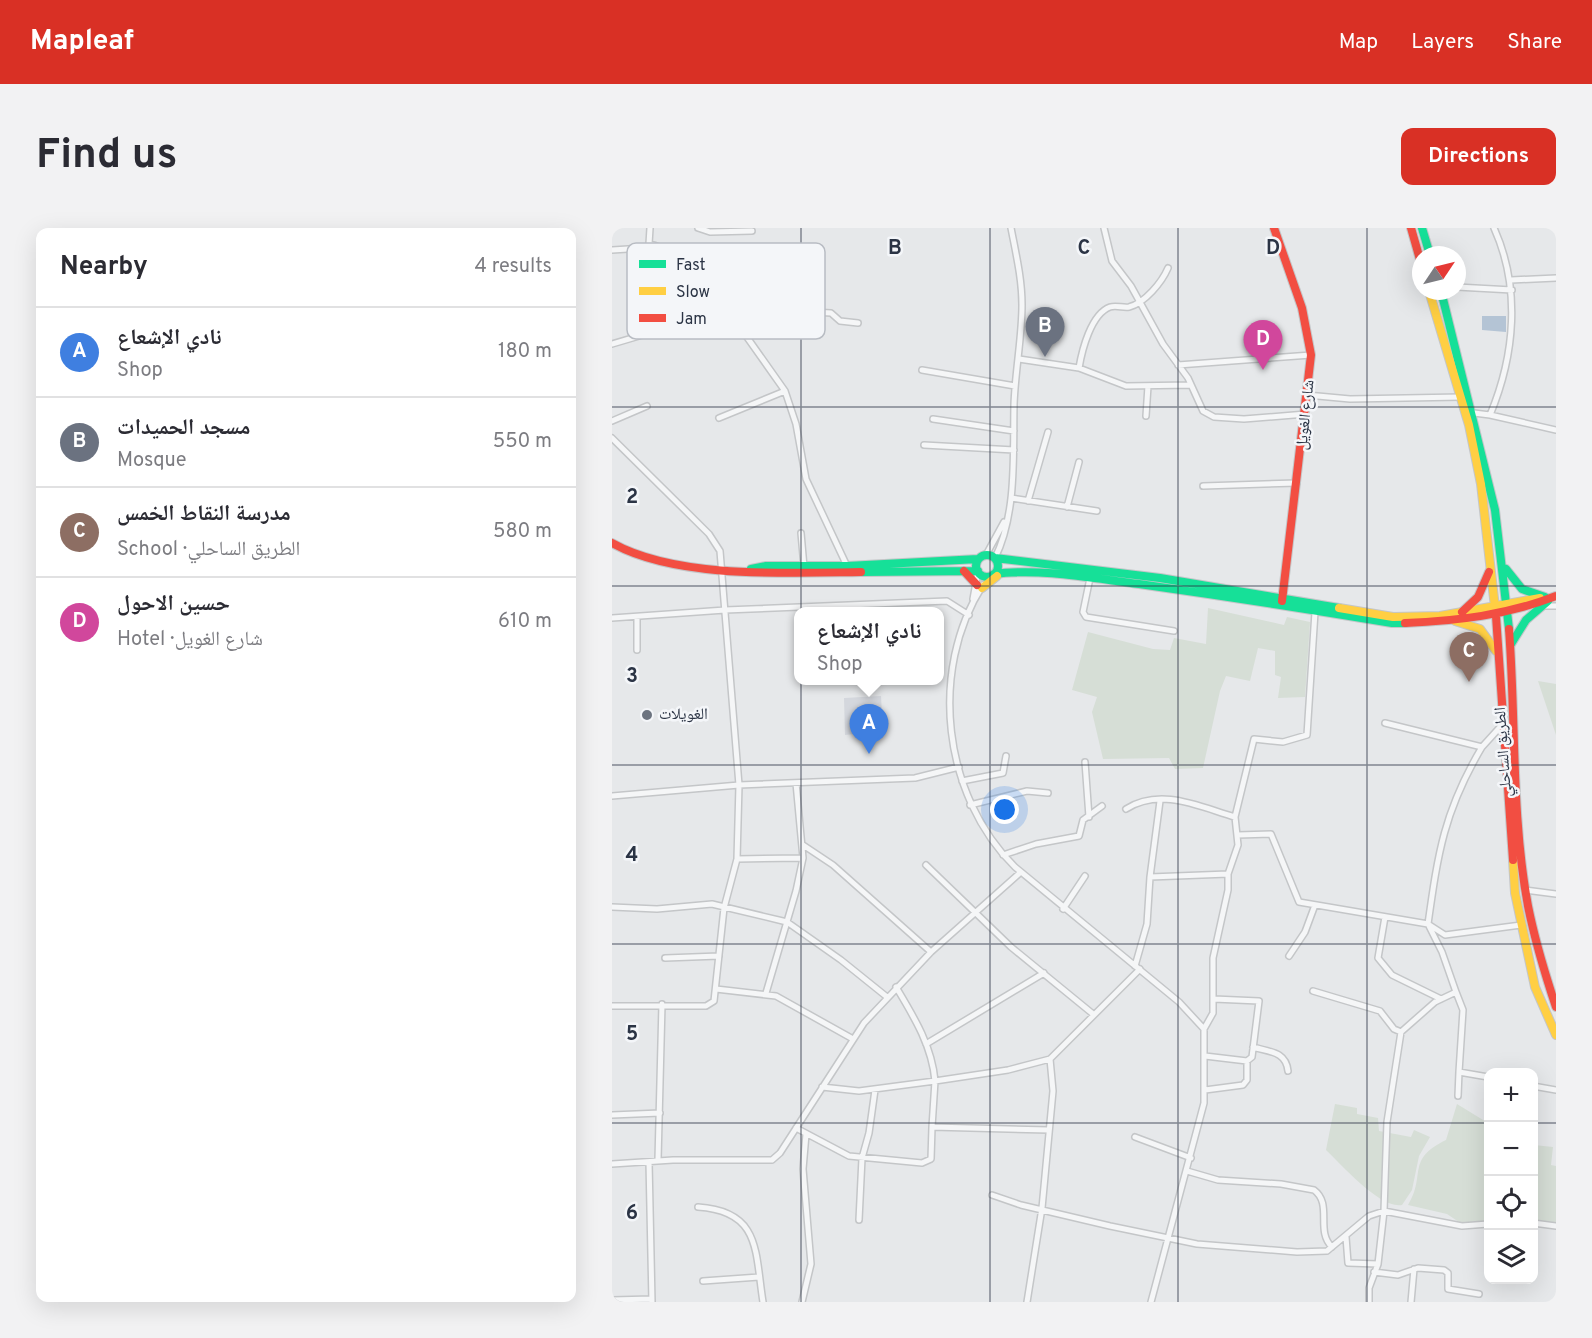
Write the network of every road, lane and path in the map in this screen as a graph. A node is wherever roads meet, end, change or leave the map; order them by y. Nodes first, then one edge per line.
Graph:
1 (650, 228) edge
2 (698, 228) edge
3 (1011, 228) edge
4 (1104, 228) edge
5 (1274, 228) edge
6 (1411, 228) edge
7 (1422, 228) edge
8 (1494, 228) edge
9 (752, 231) dead end
10 (649, 243) edge
11 (1416, 246) edge
12 (1427, 246) edge
13 (627, 249) edge
14 (612, 250) edge
15 (1168, 268) dead end
16 (1556, 278) edge
17 (1511, 280) junction
18 (1466, 287) edge
19 (1512, 290) junction
20 (1140, 300) junction
21 (1432, 300) edge
22 (1443, 300) edge
23 (825, 312) edge
24 (858, 322) dead end
25 (627, 339) edge
26 (748, 339) edge
27 (612, 344) edge
28 (1311, 355) junction
29 (1019, 358) junction
30 (1178, 365) junction
31 (1079, 368) junction
32 (922, 370) dead end
33 (1191, 385) junction
34 (1015, 386) junction
35 (1148, 386) junction
36 (784, 392) junction
37 (1307, 395) junction
38 (1461, 397) junction
39 (647, 406) dead end
40 (1474, 413) junction
41 (1306, 414) junction
42 (1490, 415) junction
43 (1146, 416) dead end
44 (719, 418) dead end
45 (933, 419) dead end
46 (612, 421) edge
47 (1556, 430) edge
48 (1014, 431) junction
49 (1048, 432) dead end
50 (612, 438) edge
51 (924, 445) dead end
52 (1014, 450) junction
53 (1079, 462) dead end
54 (1297, 483) junction
55 (1203, 486) dead end
56 (1011, 498) junction
57 (1028, 501) junction
58 (1067, 507) junction
59 (1009, 510) junction
60 (1097, 511) dead end
61 (801, 533) dead end
62 (612, 543) edge
63 (996, 554) junction
64 (982, 557) junction
65 (1491, 559) junction
66 (1503, 562) junction
67 (847, 566) junction
68 (804, 567) junction
69 (723, 568) junction
70 (747, 570) junction
71 (964, 571) junction
72 (978, 571) junction
73 (1006, 572) junction
74 (992, 575) junction
75 (1090, 578) junction
76 (1284, 585) junction
77 (979, 586) junction
78 (1556, 595) edge
79 (1265, 596) junction
80 (1293, 601) junction
81 (1545, 601) junction
82 (1281, 602) junction
83 (1556, 606) edge
84 (794, 607) edge
85 (799, 607) edge
86 (1508, 607) junction
87 (725, 610) junction
88 (1495, 610) junction
89 (970, 612) junction
90 (1315, 612) junction
91 (1462, 612) junction
92 (612, 618) edge
93 (637, 618) junction
94 (1455, 621) junction
95 (1174, 631) dead end
96 (1510, 647) junction
97 (637, 650) dead end
98 (1498, 659) junction
99 (1385, 723) dead end
100 (1502, 725) junction
101 (1482, 747) junction
102 (1006, 756) dead end
103 (1085, 762) dead end
104 (958, 767) junction
105 (962, 781) junction
106 (796, 783) junction
107 (739, 785) junction
108 (1048, 793) dead end
109 (612, 796) edge
110 (1160, 801) junction
111 (970, 806) junction
112 (1102, 806) dead end
113 (1126, 809) dead end
114 (1089, 817) junction
115 (1235, 817) junction
116 (1238, 835) junction
117 (803, 846) junction
118 (1003, 855) junction
119 (802, 858) junction
120 (737, 859) junction
121 (926, 865) dead end
122 (1021, 872) junction
123 (1228, 874) junction
124 (1085, 876) dead end
125 (1150, 877) junction
126 (1525, 890) junction
127 (1556, 894) edge
128 (1315, 905) junction
129 (612, 907) edge
130 (724, 908) junction
131 (1063, 909) junction
132 (973, 912) junction
133 (1385, 917) junction
134 (787, 922) junction
135 (1428, 924) junction
136 (1521, 925) junction
137 (931, 952) junction
138 (719, 956) junction
139 (1289, 956) dead end
140 (665, 958) dead end
141 (1138, 968) junction
142 (1044, 973) junction
143 (896, 987) junction
144 (716, 989) junction
145 (1313, 991) dead end
146 (1456, 992) junction
147 (766, 993) junction
148 (887, 997) junction
149 (1214, 999) junction
150 (1441, 999) junction
151 (662, 1004) junction
152 (612, 1006) edge
153 (1556, 1007) edge
154 (1093, 1014) junction
155 (1204, 1029) junction
156 (1401, 1032) junction
157 (1556, 1035) edge
158 (853, 1039) junction
159 (926, 1044) junction
160 (1253, 1047) junction
161 (1205, 1056) junction
162 (1050, 1059) junction
163 (1247, 1061) junction
164 (1288, 1071) dead end
165 (1459, 1072) junction
166 (1484, 1076) edge
167 (935, 1081) junction
168 (822, 1087) junction
169 (1538, 1087) edge
170 (875, 1090) junction
171 (1205, 1090) junction
172 (1556, 1090) edge
173 (1458, 1096) dead end
174 (660, 1113) junction
175 (612, 1115) edge
176 (932, 1127) junction
177 (796, 1128) junction
178 (1049, 1130) junction
179 (806, 1134) junction
180 (1135, 1137) dead end
181 (862, 1158) junction
182 (1191, 1158) junction
183 (658, 1160) junction
184 (648, 1162) junction
185 (612, 1164) edge
186 (1187, 1171) junction
187 (992, 1195) dead end
188 (698, 1207) dead end
189 (1042, 1208) junction
190 (1384, 1211) junction
191 (859, 1220) dead end
192 (1484, 1224) edge
193 (1538, 1224) edge
194 (1556, 1226) edge
195 (1346, 1237) junction
196 (1168, 1238) junction
197 (1332, 1247) junction
198 (1378, 1264) junction
199 (1414, 1269) junction
200 (1374, 1272) junction
201 (759, 1277) junction
202 (703, 1281) dead end
203 (1479, 1294) dead end
204 (612, 1300) edge
205 (652, 1300) edge
206 (763, 1302) edge
207 (802, 1302) edge
208 (1027, 1302) edge
209 (1151, 1302) edge
210 (1369, 1302) edge
211 (1411, 1302) edge

1 - 10 street
2 - 9 street
3 - 29 street
4 - 20 street
5 - 28 main road, شارع الغويل
6 - 11 main road
7 - 12 main road
8 - 17 street
13 - 14 street
15 - 20 street
16 - 17 street
17 - 19 street
18 - 19 street
19 - 42 street
20 - 30 street
20 - 31 street
21 - 38 main road, الطريق الساحلي
22 - 40 main road, الطريق الساحلي
23 - 24 street
25 - 27 street
26 - 36 street
28 - 30 street
28 - 37 main road, شارع الغويل
29 - 31 street
29 - 34 street
30 - 33 street
31 - 35 street
32 - 34 street
33 - 35 street
33 - 41 street
34 - 48 street
35 - 43 street
36 - 44 street
36 - 67 street
37 - 38 street
37 - 41 main road, شارع الغويل
38 - 65 main road, الطريق الساحلي
39 - 46 street
40 - 42 street
40 - 66 main road, الطريق الساحلي
41 - 54 main road, شارع الغويل
42 - 47 street
45 - 48 street
48 - 52 street
49 - 57 street
50 - 69 street
51 - 52 street
52 - 56 street
53 - 58 street
54 - 55 street
54 - 76 main road, شارع الغويل
56 - 57 street
56 - 59 street
57 - 58 street
58 - 60 street
59 - 63 street
59 - 64 street
61 - 68 street
62 - 69 main road
63 - 64 main road
63 - 74 main road
63 - 79 main road
64 - 67 main road
64 - 72 main road
65 - 88 main road, الطريق الساحلي
65 - 91 main road
66 - 81 main road
66 - 86 main road, الطريق الساحلي
67 - 68 main road
68 - 70 main road
69 - 70 main road
69 - 87 street
70 - 71 main road
71 - 72 main road
71 - 77 main road
72 - 74 main road
72 - 77 street
73 - 74 main road
73 - 75 main road
73 - 77 main road
74 - 77 street
75 - 82 main road
75 - 95 street
76 - 79 main road
76 - 80 main road
76 - 82 main road, شارع الغويل
77 - 89 street
78 - 81 main road
79 - 82 main road
80 - 82 main road
80 - 91 main road
81 - 83 street
81 - 86 main road
81 - 96 main road
82 - 90 main road
84 - 87 street
85 - 89 street
86 - 88 main road
86 - 96 main road, الطريق الساحلي
87 - 93 street
87 - 107 street
88 - 91 main road
88 - 94 main road
88 - 98 main road, الطريق الساحلي
89 - 104 street
90 - 94 main road
90 - 115 street
92 - 93 street
93 - 97 street
94 - 98 main road
96 - 126 main road, الطريق الساحلي
98 - 100 main road, الطريق الساحلي
99 - 101 street
100 - 101 street
100 - 136 main road, الطريق الساحلي
101 - 135 street
102 - 105 street
103 - 114 street
104 - 105 street
104 - 106 street
105 - 111 street
106 - 107 street
106 - 117 street
107 - 109 street
107 - 120 street
108 - 111 street
110 - 113 street
110 - 115 street
110 - 125 street
111 - 118 street
112 - 114 street
114 - 118 street
115 - 116 street
116 - 123 street
116 - 128 street
117 - 119 street
117 - 137 street
118 - 122 street
119 - 120 street
119 - 134 street
120 - 130 street
121 - 132 street
122 - 131 street
122 - 132 street
123 - 125 street
123 - 149 street
124 - 131 street
125 - 141 street
126 - 127 street
126 - 153 main road, الطريق الساحلي
128 - 133 street
128 - 139 street
129 - 130 street
130 - 134 street
130 - 138 street
131 - 141 street
132 - 137 street
132 - 142 street
133 - 135 street
133 - 150 street
134 - 147 street
134 - 148 street
135 - 136 street
135 - 146 street
136 - 157 main road, الطريق الساحلي
137 - 143 street
138 - 140 street
138 - 144 street
141 - 154 street
141 - 155 street
142 - 154 street
142 - 159 street
143 - 148 street
143 - 159 street
144 - 147 street
144 - 151 street
145 - 156 street
146 - 150 street
146 - 165 street
147 - 158 street
148 - 158 street
149 - 155 street
149 - 160 street
150 - 156 street
151 - 152 street
151 - 174 street
154 - 162 street
155 - 161 street
156 - 190 street
158 - 168 street
159 - 167 street
160 - 163 street
160 - 164 street
161 - 163 street
161 - 171 street
162 - 167 street
162 - 178 street
163 - 171 street
165 - 166 street
165 - 173 street
167 - 170 street
167 - 176 street
168 - 170 street
168 - 177 street
169 - 172 street
170 - 181 street
171 - 182 street
174 - 175 street
174 - 183 street
176 - 178 street
176 - 181 street
177 - 179 street
177 - 183 street
178 - 189 street
179 - 181 street
179 - 207 street
180 - 182 street
181 - 191 street
182 - 186 street
183 - 184 street
184 - 185 street
184 - 205 street
186 - 196 street
186 - 197 street
187 - 189 street
188 - 201 street
189 - 196 street
189 - 208 street
190 - 192 street
190 - 195 street
190 - 198 street
193 - 194 street
195 - 197 street
195 - 198 street
196 - 197 street
196 - 209 street
198 - 200 street
199 - 200 street
199 - 203 street
199 - 211 street
200 - 210 street
201 - 202 street
201 - 206 street
204 - 205 street

